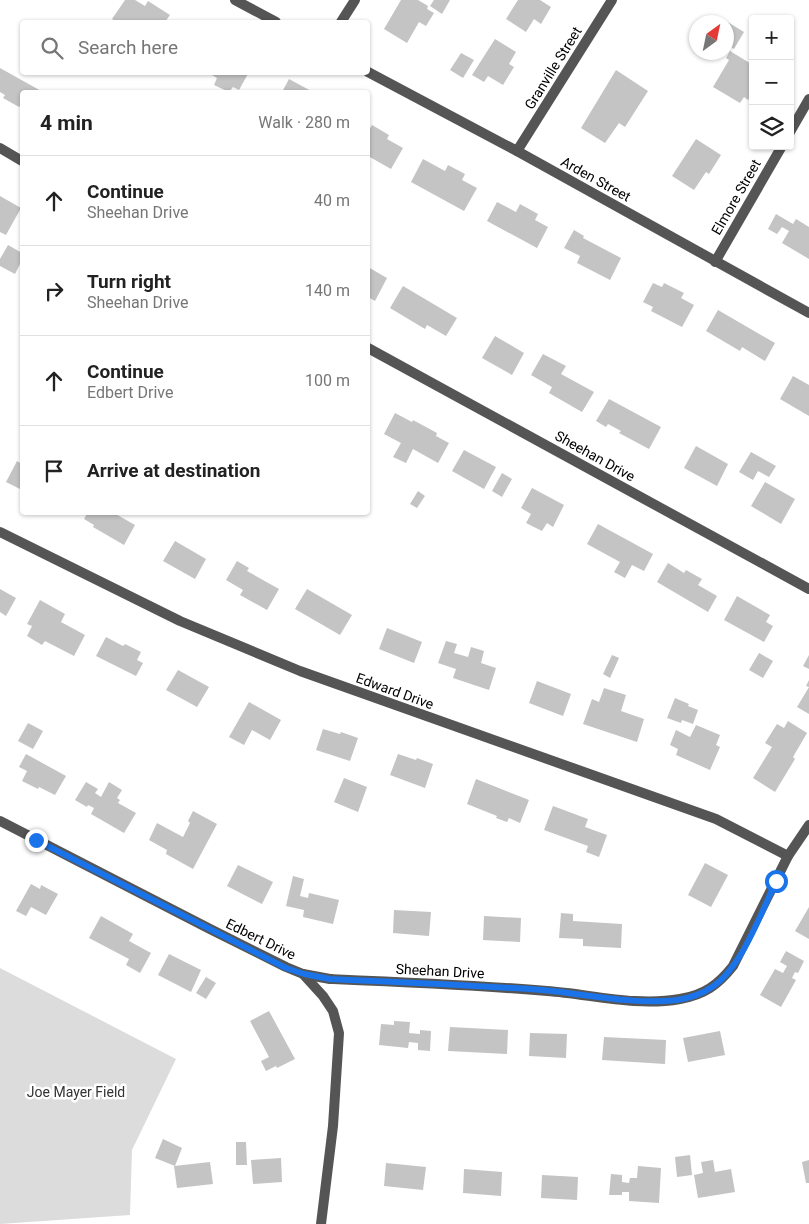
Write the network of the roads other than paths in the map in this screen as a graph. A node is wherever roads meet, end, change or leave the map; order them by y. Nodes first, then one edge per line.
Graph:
1 (235, 0) edge
2 (355, 0) edge
3 (612, 0) edge
4 (272, 20) edge
5 (342, 20) edge
6 (370, 73) edge
7 (809, 99) edge
8 (794, 125) edge
9 (0, 148) edge
10 (780, 150) edge
11 (517, 152) junction
12 (20, 159) edge
13 (715, 262) junction
14 (809, 313) edge
15 (370, 349) edge
16 (0, 532) edge
17 (809, 589) edge
18 (0, 821) edge
19 (809, 825) edge
20 (788, 856) junction
21 (304, 974) junction
22 (321, 1224) edge

1 - 4 street
2 - 5 street
3 - 11 street, Granville Street
6 - 11 street, Arden Street
7 - 8 street
9 - 12 street
10 - 13 street, Elmore Street
11 - 13 street, Arden Street
13 - 14 street, Arden Street
15 - 17 street, Sheehan Drive
16 - 20 street, Edward Drive
18 - 21 street, Edbert Drive
19 - 20 street, Sheehan Drive
20 - 21 street, Sheehan Drive
21 - 22 street, Edbert Drive

